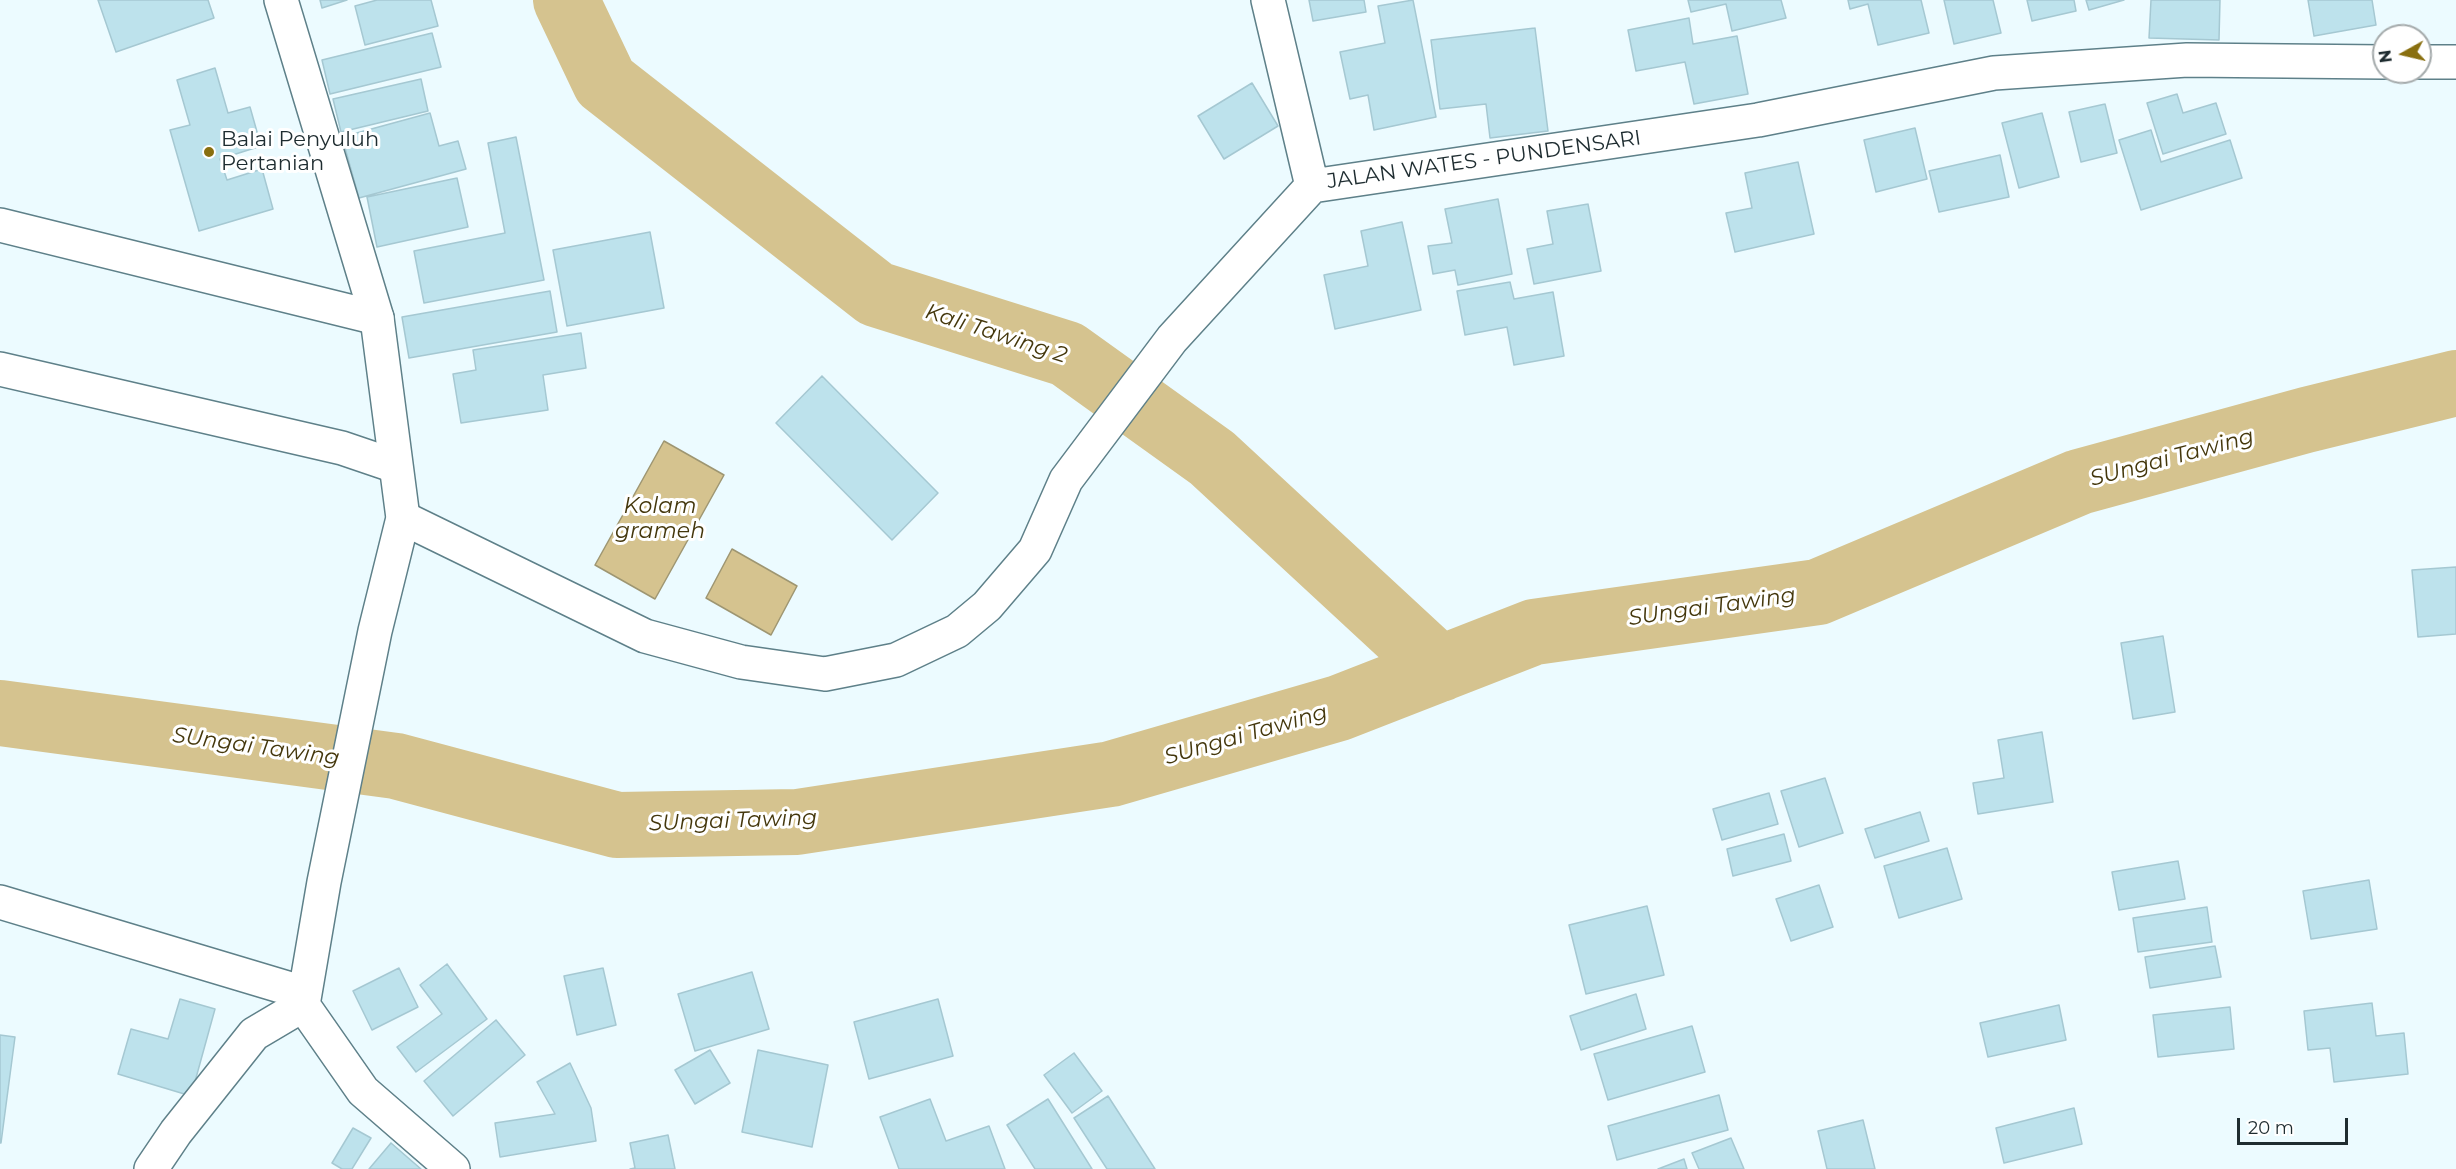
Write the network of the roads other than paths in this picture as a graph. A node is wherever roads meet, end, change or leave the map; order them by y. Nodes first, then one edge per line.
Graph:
1 (281, 0) edge
2 (1268, 0) edge
3 (2372, 62) edge
4 (2432, 62) edge
5 (2456, 62) edge
6 (1312, 186) junction
7 (0, 225) edge
8 (377, 318) junction
9 (0, 369) edge
10 (395, 466) junction
11 (403, 518) junction
12 (0, 902) edge
13 (303, 999) junction
14 (151, 1169) edge
15 (453, 1169) edge

1 - 8 street
2 - 6 street
3 - 6 street, JALAN WATES - PUNDENSARI
4 - 5 street
6 - 11 street, JALAN WATES - PUNDENSARI
7 - 8 street
8 - 10 street
9 - 10 street
10 - 11 street
11 - 13 street
12 - 13 street
13 - 14 street
13 - 15 street

